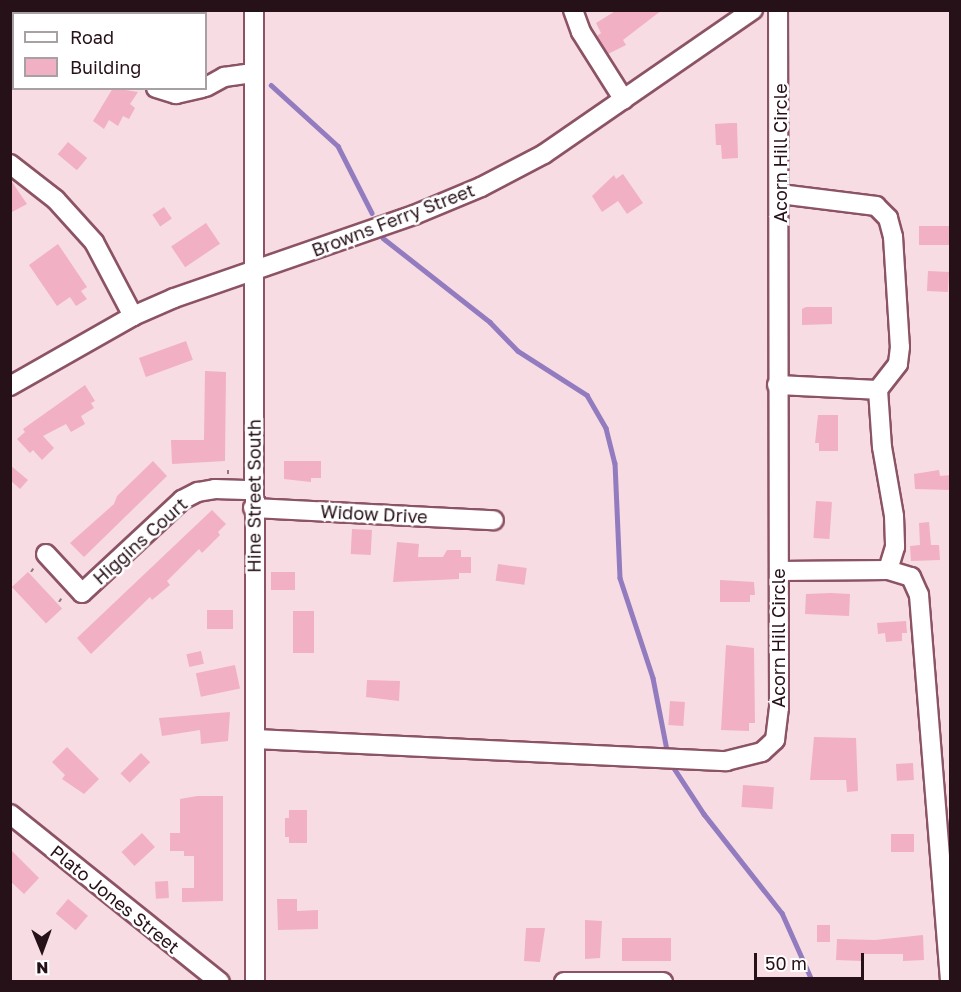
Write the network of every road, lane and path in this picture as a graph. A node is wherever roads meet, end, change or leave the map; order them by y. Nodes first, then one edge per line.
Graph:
1 (254, 10) edge
2 (573, 10) edge
3 (753, 10) edge
4 (778, 10) edge
5 (253, 73) junction
6 (207, 86) edge
7 (163, 90) edge
8 (195, 90) edge
9 (624, 100) junction
10 (10, 164) edge
11 (780, 194) junction
12 (254, 272) junction
13 (133, 316) junction
14 (10, 386) edge
15 (777, 386) junction
16 (878, 390) junction
17 (253, 490) junction
18 (254, 508) junction
19 (494, 520) dead end
20 (46, 554) dead end
21 (888, 570) junction
22 (779, 572) junction
23 (255, 739) junction
24 (10, 814) edge
25 (220, 981) edge
26 (255, 981) edge
27 (564, 981) edge
28 (663, 981) edge
29 (950, 981) edge

1 - 5 street, Hine Street South
2 - 9 street
3 - 9 street, Browns Ferry Street
4 - 11 street, Acorn Hill Circle
5 - 6 street
5 - 12 street, Hine Street South
7 - 8 street
9 - 12 street, Browns Ferry Street
10 - 13 street
11 - 15 street, Acorn Hill Circle
11 - 16 street
12 - 13 street, Browns Ferry Street
12 - 17 street, Hine Street South
13 - 14 street, Browns Ferry Street
15 - 16 street
15 - 22 street, Acorn Hill Circle
16 - 21 street
17 - 18 street, Hine Street South
17 - 20 street, Higgins Court
18 - 19 street, Widow Drive
18 - 23 street, Hine Street South
21 - 22 street
21 - 29 street
22 - 23 street, Acorn Hill Circle
23 - 26 street, Hine Street South
24 - 25 street, Plato Jones Street
27 - 28 street

